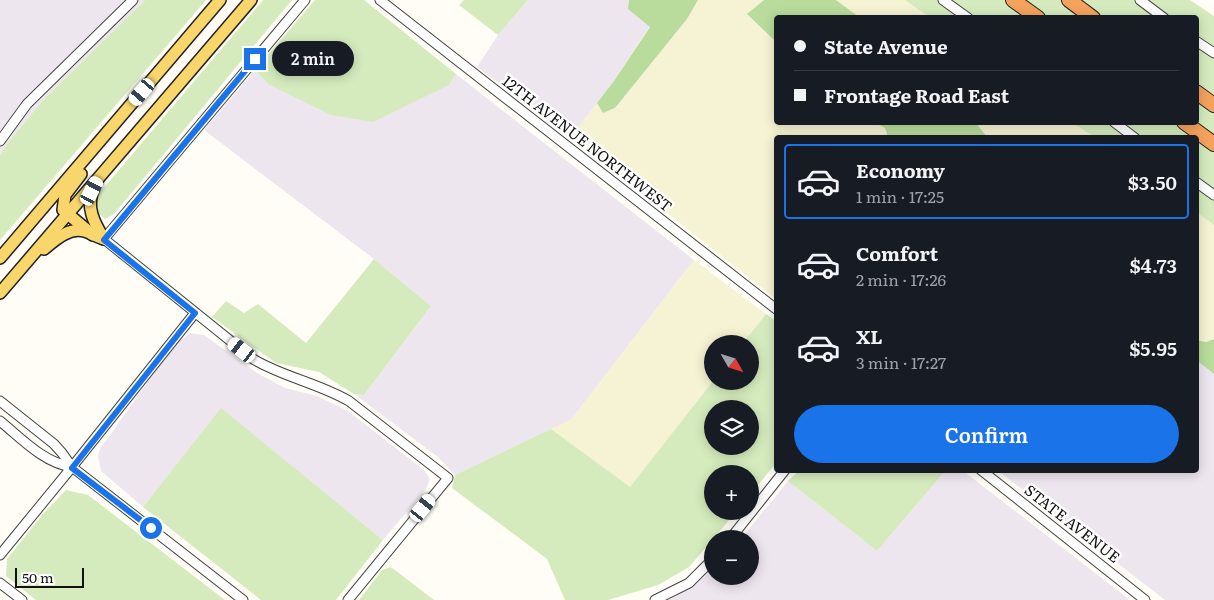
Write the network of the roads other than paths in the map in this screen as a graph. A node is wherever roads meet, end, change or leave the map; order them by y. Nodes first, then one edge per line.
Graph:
1 (133, 0) edge
2 (220, 0) edge
3 (251, 0) edge
4 (305, 0) edge
5 (380, 0) edge
6 (943, 0) edge
7 (1013, 0) edge
8 (1069, 0) edge
9 (1140, 0) edge
10 (964, 15) edge
11 (1034, 15) edge
12 (1089, 15) edge
13 (1160, 15) edge
14 (1199, 43) edge
15 (1214, 53) edge
16 (142, 92) junction
17 (1199, 94) edge
18 (1214, 105) edge
19 (1118, 125) edge
20 (1188, 125) edge
21 (1131, 135) edge
22 (0, 142) edge
23 (1214, 144) edge
24 (101, 175) junction
25 (1199, 184) edge
26 (1214, 194) edge
27 (67, 215) junction
28 (98, 237) junction
29 (0, 258) edge
30 (24, 266) junction
31 (0, 293) edge
32 (774, 307) edge
33 (195, 313) junction
34 (0, 401) edge
35 (0, 421) edge
36 (72, 468) junction
37 (783, 473) edge
38 (985, 473) edge
39 (737, 530) edge
40 (0, 555) edge
41 (704, 568) edge
42 (0, 583) edge
43 (22, 600) edge
44 (243, 600) edge
45 (348, 600) edge
46 (655, 600) edge
47 (1145, 600) edge

1 - 22 street
2 - 16 main road
3 - 24 main road
4 - 28 street
5 - 32 street, 12TH AVENUE NORTHWEST
6 - 10 street
7 - 11 highway
8 - 12 highway
9 - 13 street
14 - 15 street
16 - 27 main road
16 - 29 main road
17 - 18 highway
19 - 21 street
20 - 23 highway
24 - 27 main road
24 - 28 main road
25 - 26 street
27 - 28 main road
27 - 30 main road
28 - 30 main road
28 - 33 street
30 - 31 main road
33 - 36 street
33 - 45 street
34 - 36 street
35 - 36 street
36 - 40 street
36 - 44 street
37 - 39 street
38 - 47 street, STATE AVENUE
41 - 46 street
42 - 43 street

